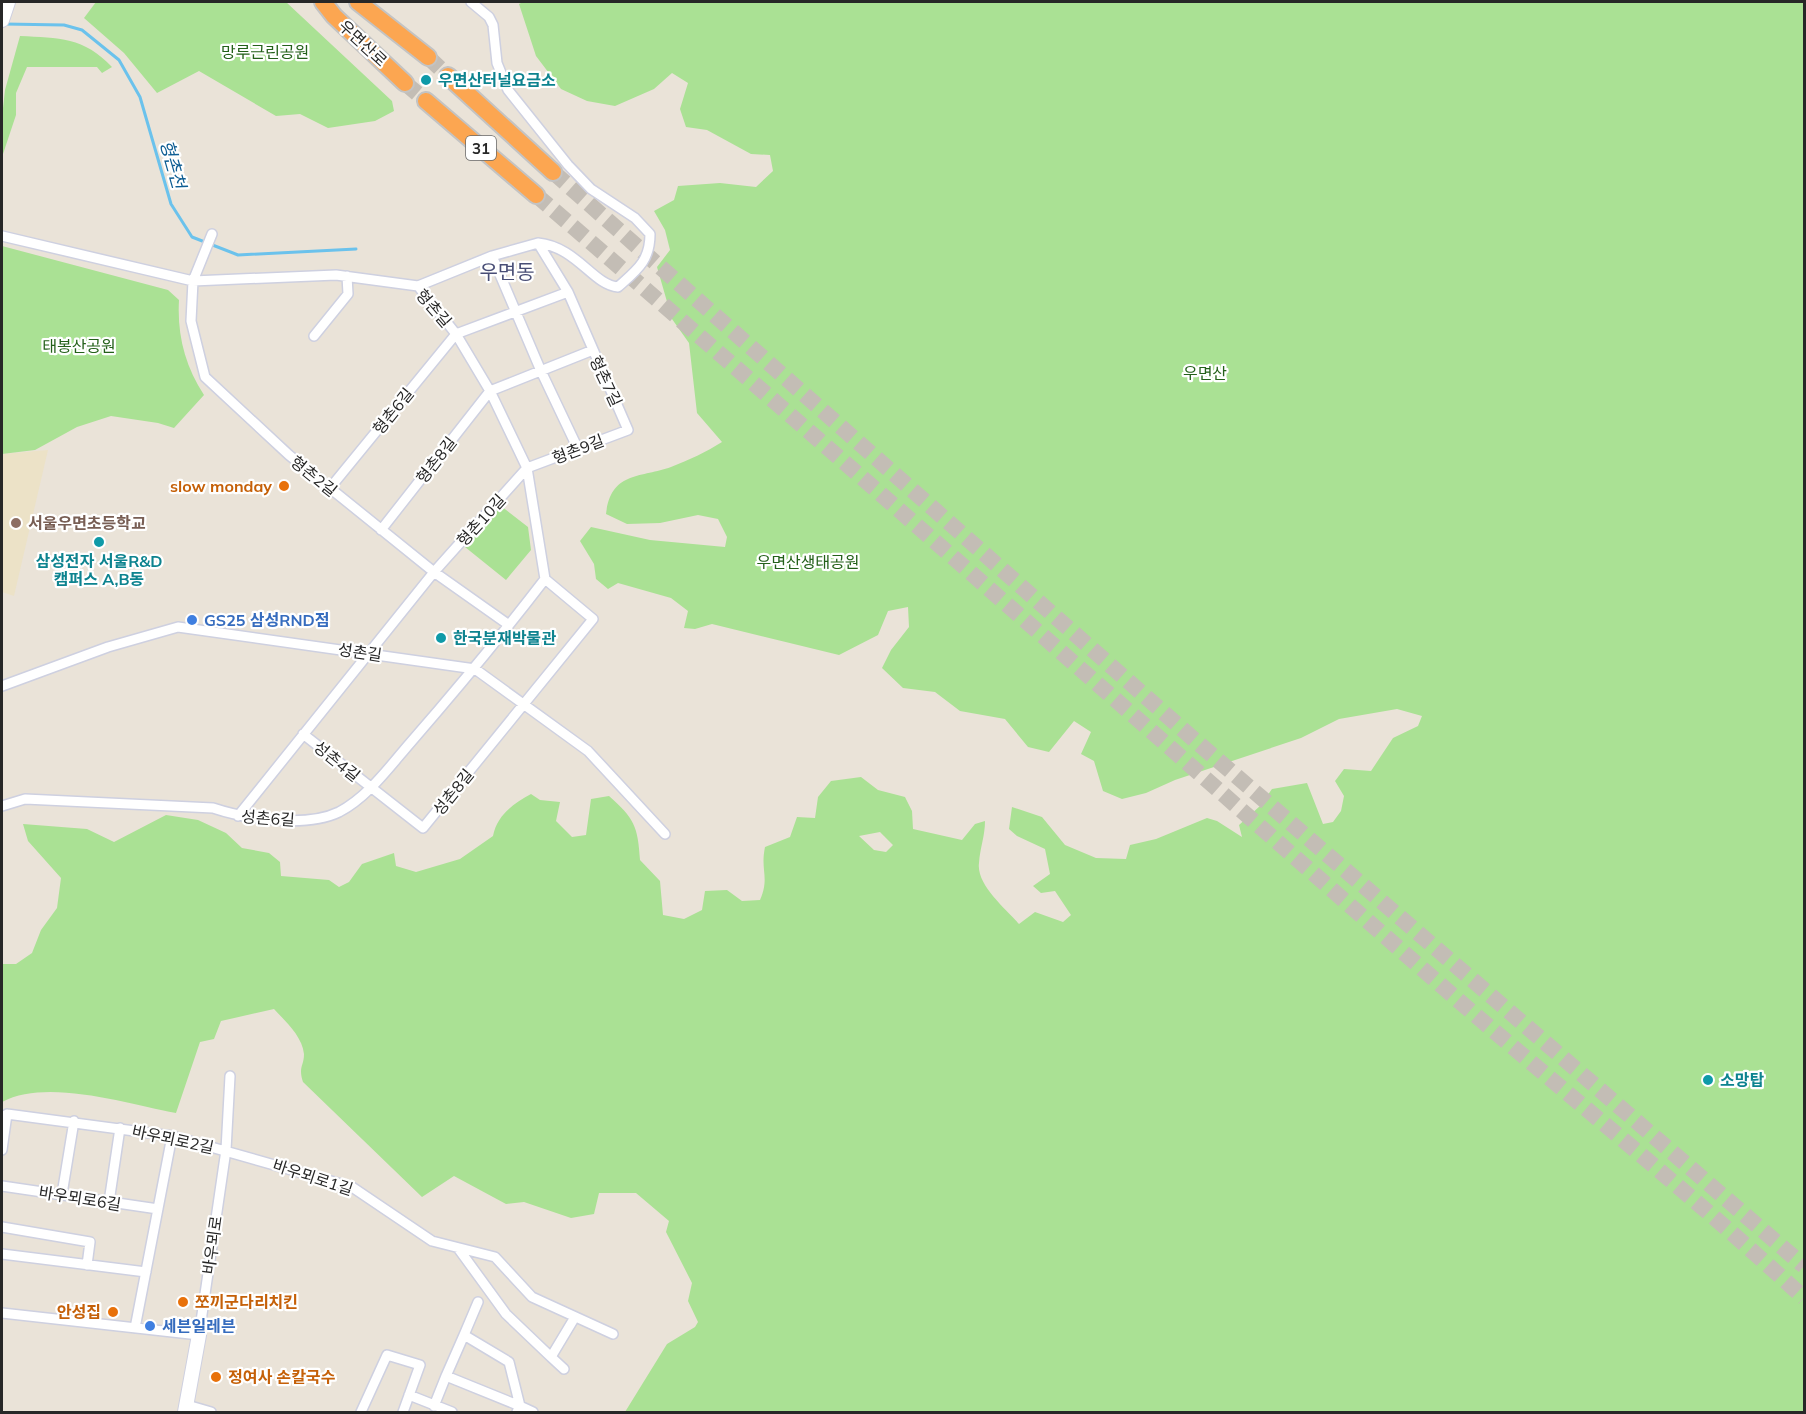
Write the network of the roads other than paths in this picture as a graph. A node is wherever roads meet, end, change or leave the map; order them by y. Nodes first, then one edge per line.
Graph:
1 (8, 2) edge
2 (310, 2) edge
3 (323, 2) edge
4 (358, 2) edge
5 (471, 2) edge
6 (334, 16) junction
7 (2, 17) edge
8 (428, 57) tunnel mouth
9 (448, 76) tunnel mouth
10 (405, 83) tunnel mouth
11 (426, 101) tunnel mouth
12 (553, 172) tunnel mouth
13 (536, 195) tunnel mouth
14 (212, 234) dead end
15 (2, 236) edge
16 (538, 243) junction
17 (492, 256) junction
18 (347, 276) junction
19 (193, 281) junction
20 (418, 286) junction
21 (568, 292) junction
22 (515, 312) junction
23 (456, 334) junction
24 (314, 336) dead end
25 (592, 350) junction
26 (540, 370) junction
27 (490, 391) junction
28 (628, 430) joint
29 (578, 448) junction
30 (527, 468) junction
31 (330, 488) junction
32 (381, 530) junction
33 (434, 572) junction
34 (545, 579) junction
35 (509, 625) junction
36 (368, 653) junction
37 (475, 669) junction
38 (2, 686) edge
39 (524, 704) junction
40 (303, 734) junction
41 (370, 788) junction
42 (2, 806) edge
43 (238, 816) junction
44 (665, 834) dead end
45 (231, 1076) dead end
46 (4, 1115) edge
47 (74, 1121) junction
48 (120, 1128) junction
49 (172, 1136) junction
50 (2, 1150) edge
51 (226, 1150) junction
52 (2, 1186) edge
53 (62, 1194) junction
54 (109, 1202) junction
55 (158, 1209) junction
56 (2, 1227) edge
57 (458, 1248) junction
58 (2, 1254) edge
59 (87, 1265) junction
60 (146, 1272) junction
61 (478, 1302) dead end
62 (2, 1313) edge
63 (574, 1317) junction
64 (135, 1328) junction
65 (613, 1334) dead end
66 (199, 1335) junction
67 (464, 1335) junction
68 (551, 1357) junction
69 (564, 1369) dead end
70 (446, 1376) junction
71 (409, 1395) junction
72 (434, 1406) junction
73 (186, 1409) edge
74 (519, 1409) edge
75 (211, 1413) edge
76 (361, 1413) edge
77 (403, 1413) edge
78 (452, 1413) edge
79 (533, 1413) edge

1 - 7 street
2 - 6 highway
3 - 6 highway, 우면산로
4 - 8 highway, 우면산로
5 - 16 street
6 - 10 highway, 우면산로
9 - 12 highway, 31
11 - 13 highway, 31
14 - 19 street, 형촌2길
15 - 19 street, 형촌길
16 - 17 street
16 - 21 street
17 - 20 street
17 - 22 street
18 - 19 street, 형촌길
18 - 20 street, 형촌길
18 - 24 street
19 - 31 street, 형촌2길
20 - 23 street, 형촌길
21 - 22 street
21 - 25 street
22 - 23 street
22 - 26 street
23 - 27 street, 형촌길
23 - 31 street, 형촌6길
25 - 26 street, 형촌7길
25 - 28 street, 형촌7길
26 - 27 street, 형촌7길
26 - 29 street
27 - 30 street, 형촌길
27 - 32 street, 형촌8길
28 - 29 street, 형촌9길
29 - 30 street, 형촌9길
30 - 33 street, 형촌10길
30 - 34 street, 형촌길
31 - 32 street, 형촌2길
32 - 33 street, 형촌2길
33 - 35 street, 형촌2길
33 - 36 street, 형촌10길
34 - 35 street
34 - 39 street
35 - 37 street
36 - 37 street, 성촌길
36 - 38 street, 성촌길
36 - 40 street, 성촌4길
37 - 39 street, 성촌길
37 - 41 street, 성촌6길
39 - 41 street, 성촌8길
39 - 44 street, 성촌길
40 - 41 street, 성촌4길
40 - 43 street, 성촌4길
41 - 43 street, 성촌6길
42 - 43 street, 성촌6길
45 - 51 street, 바우뫼로
46 - 47 street, 바우뫼로2길
46 - 50 street
47 - 48 street, 바우뫼로2길
47 - 53 street
48 - 49 street, 바우뫼로2길
48 - 54 street, 바우뫼로2길
49 - 51 street, 바우뫼로2길
49 - 55 street
51 - 57 street, 바우뫼로1길
51 - 66 street, 바우뫼로
52 - 53 street, 바우뫼로6길
53 - 54 street, 바우뫼로6길
54 - 55 street, 바우뫼로6길
55 - 60 street
56 - 59 street
57 - 63 street, 바우뫼로1길
57 - 68 street
58 - 59 street
59 - 60 street
60 - 64 street
61 - 67 street
62 - 64 street
63 - 65 street, 바우뫼로1길
63 - 68 street
64 - 66 street
66 - 73 street, 바우뫼로
67 - 70 street
67 - 74 street
68 - 69 street
70 - 72 street
70 - 74 street
71 - 72 street
71 - 76 street
71 - 77 street
72 - 78 street
73 - 75 street
74 - 79 street

